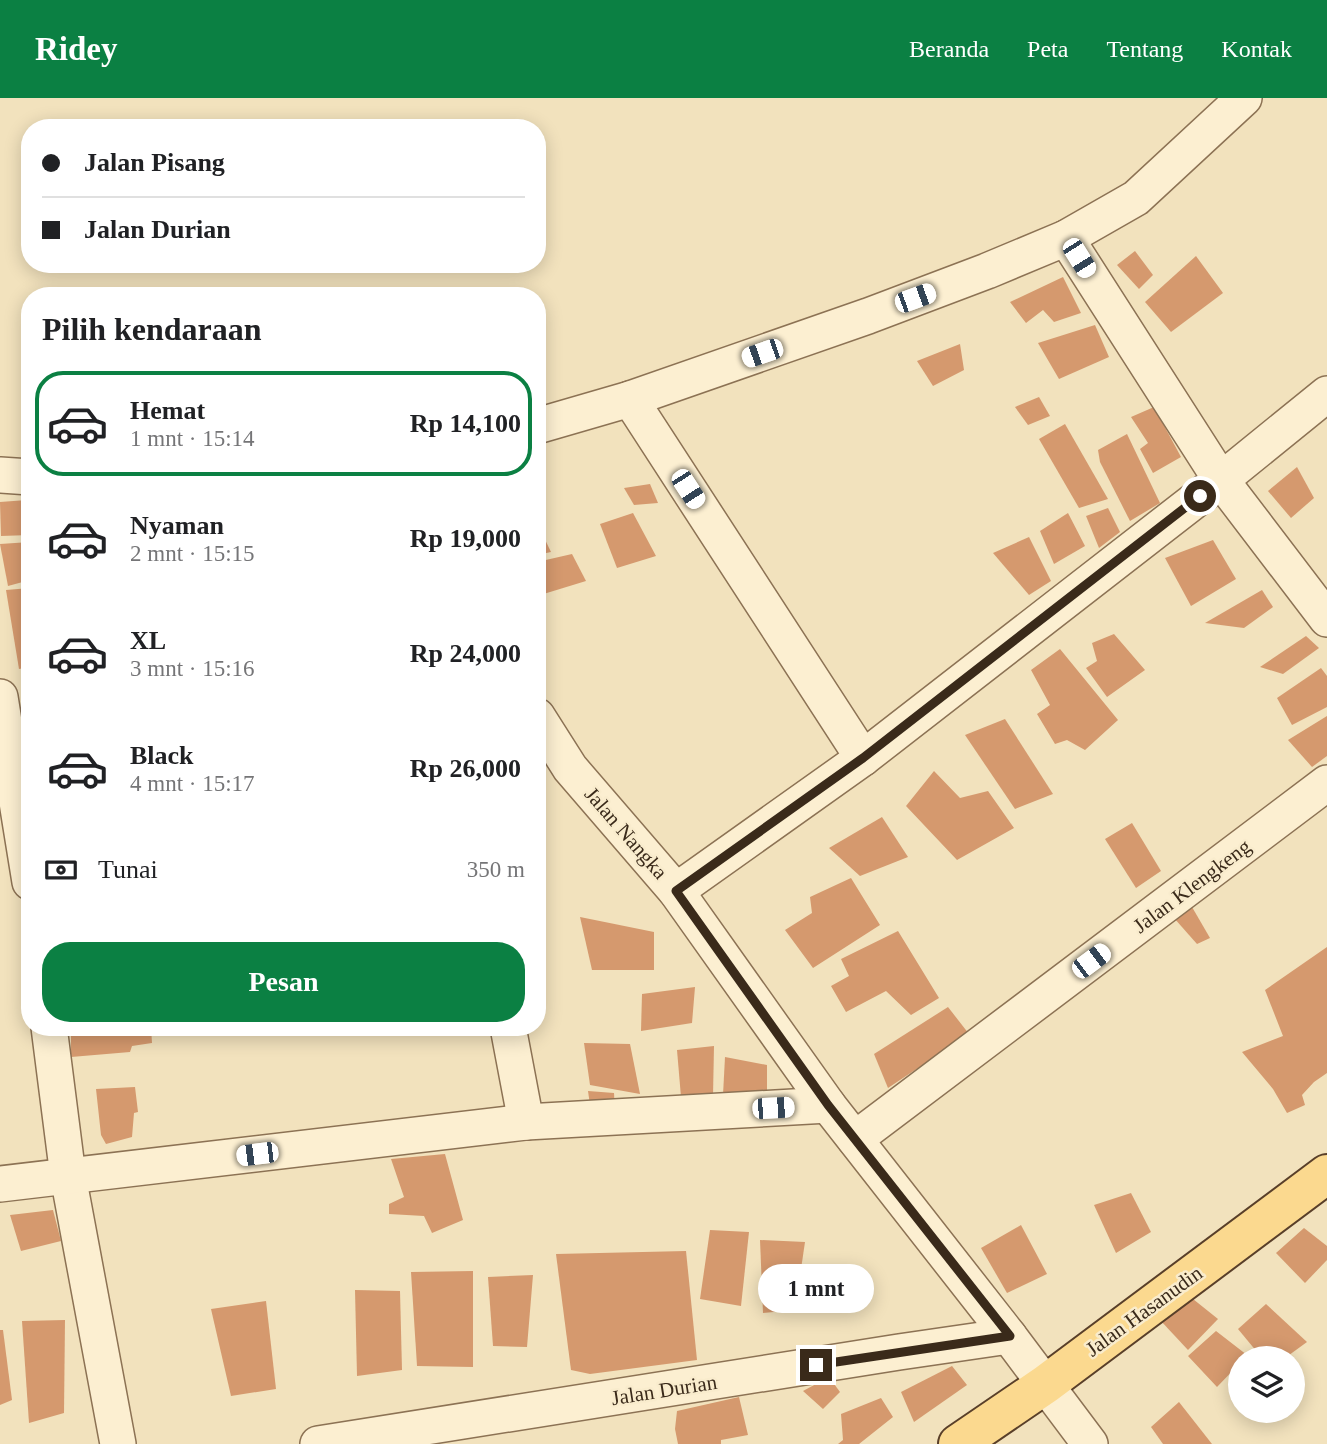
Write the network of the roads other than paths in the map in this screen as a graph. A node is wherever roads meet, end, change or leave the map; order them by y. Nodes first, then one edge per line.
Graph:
1 (1244, 98) edge
2 (1066, 238) junction
3 (1327, 394) edge
4 (630, 399) junction
5 (546, 423) edge
6 (0, 475) edge
7 (21, 476) edge
8 (1222, 480) junction
9 (1327, 619) edge
10 (0, 697) edge
11 (546, 746) edge
12 (863, 758) junction
13 (553, 770) edge
14 (1327, 783) edge
15 (21, 864) edge
16 (676, 891) junction
17 (50, 1036) edge
18 (510, 1036) edge
19 (828, 1105) junction
20 (526, 1122) junction
21 (855, 1139) junction
22 (1327, 1174) edge
23 (68, 1176) junction
24 (0, 1184) edge
25 (1010, 1336) junction
26 (1046, 1384) junction
27 (118, 1444) edge
28 (318, 1444) edge
29 (958, 1444) edge
30 (1090, 1444) edge

1 - 2 street
2 - 4 street
2 - 8 street
3 - 8 street
4 - 5 street
4 - 12 street
6 - 7 street
8 - 9 street
8 - 12 street
10 - 15 street
11 - 13 street, Jalan Nangka
12 - 16 street
13 - 16 street, Jalan Nangka
14 - 21 street, Jalan Klengkeng
16 - 19 street, Jalan Nangka
17 - 23 street
18 - 20 street
19 - 20 street
19 - 21 street, Jalan Nangka
20 - 23 street
21 - 25 street, Jalan Nangka
22 - 26 main road, Jalan Hasanudin
23 - 24 street
23 - 27 street
25 - 26 street, Jalan Nangka
25 - 28 street, Jalan Durian
26 - 29 main road, Jalan Hasanudin
26 - 30 street, Jalan Nangka

